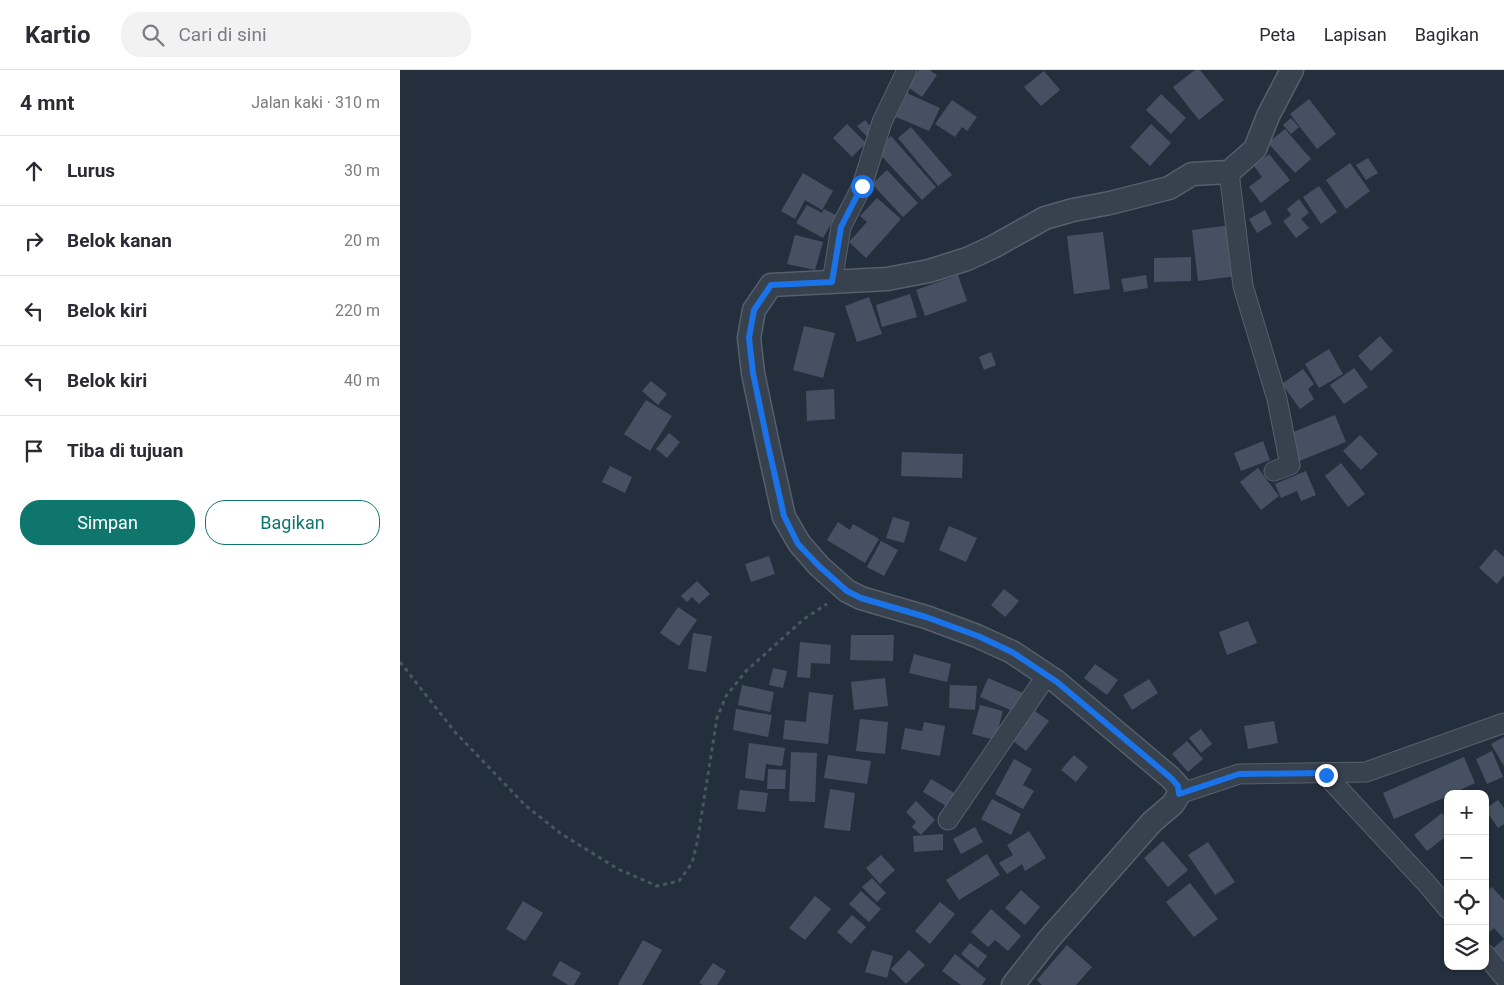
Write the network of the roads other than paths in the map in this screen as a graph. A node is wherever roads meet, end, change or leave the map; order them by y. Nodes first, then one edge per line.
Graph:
1 (908, 70) edge
2 (1292, 70) edge
3 (1229, 172) junction
4 (832, 282) junction
5 (1274, 471) dead end
6 (1047, 675) junction
7 (1504, 722) edge
8 (1324, 773) junction
9 (1179, 794) junction
10 (948, 820) dead end
11 (1444, 904) edge
12 (1489, 959) edge
13 (1504, 977) edge
14 (1013, 985) edge

1 - 4 street
2 - 3 street
3 - 4 street
3 - 5 street
4 - 6 street
6 - 9 street
6 - 10 street
7 - 8 street
8 - 9 street
8 - 11 street
9 - 14 street
12 - 13 street

